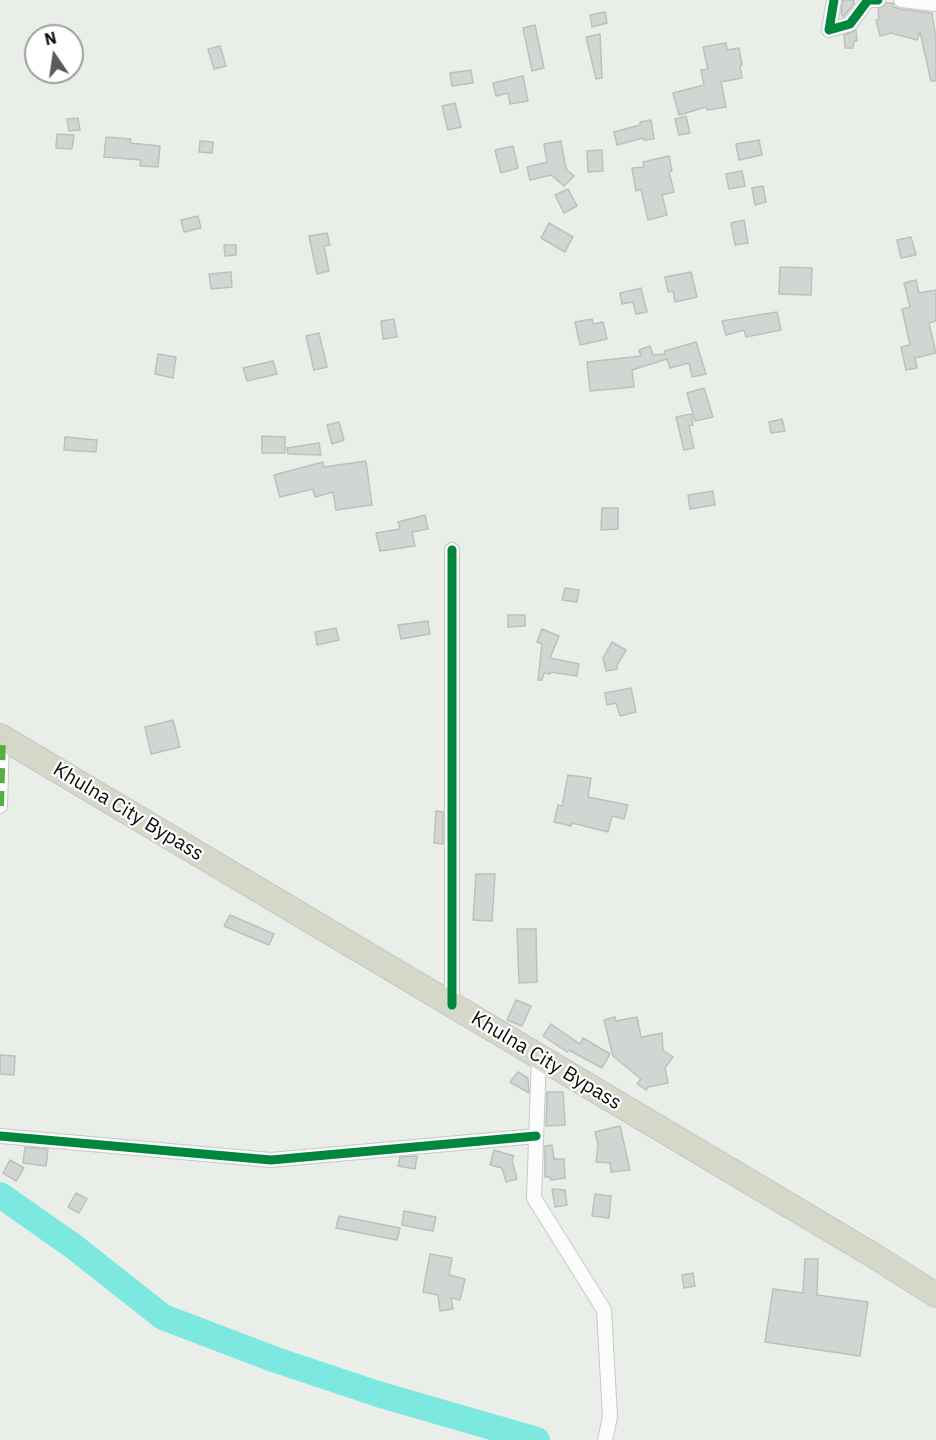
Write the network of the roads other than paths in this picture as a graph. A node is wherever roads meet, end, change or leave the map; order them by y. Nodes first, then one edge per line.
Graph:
1 (834, 0) edge
2 (878, 0) edge
3 (901, 0) edge
4 (936, 4) edge
5 (452, 550) dead end
6 (1, 737) edge
7 (0, 806) edge
8 (452, 1005) junction
9 (538, 1056) junction
10 (0, 1136) edge
11 (536, 1136) junction
12 (936, 1295) edge
13 (605, 1440) edge

1 - 2 street
3 - 4 street
5 - 8 street
6 - 7 street
6 - 8 highway, Khulna City Bypass
8 - 9 highway, Khulna City Bypass
9 - 11 street
9 - 12 highway, Khulna City Bypass
10 - 11 street
11 - 13 street

